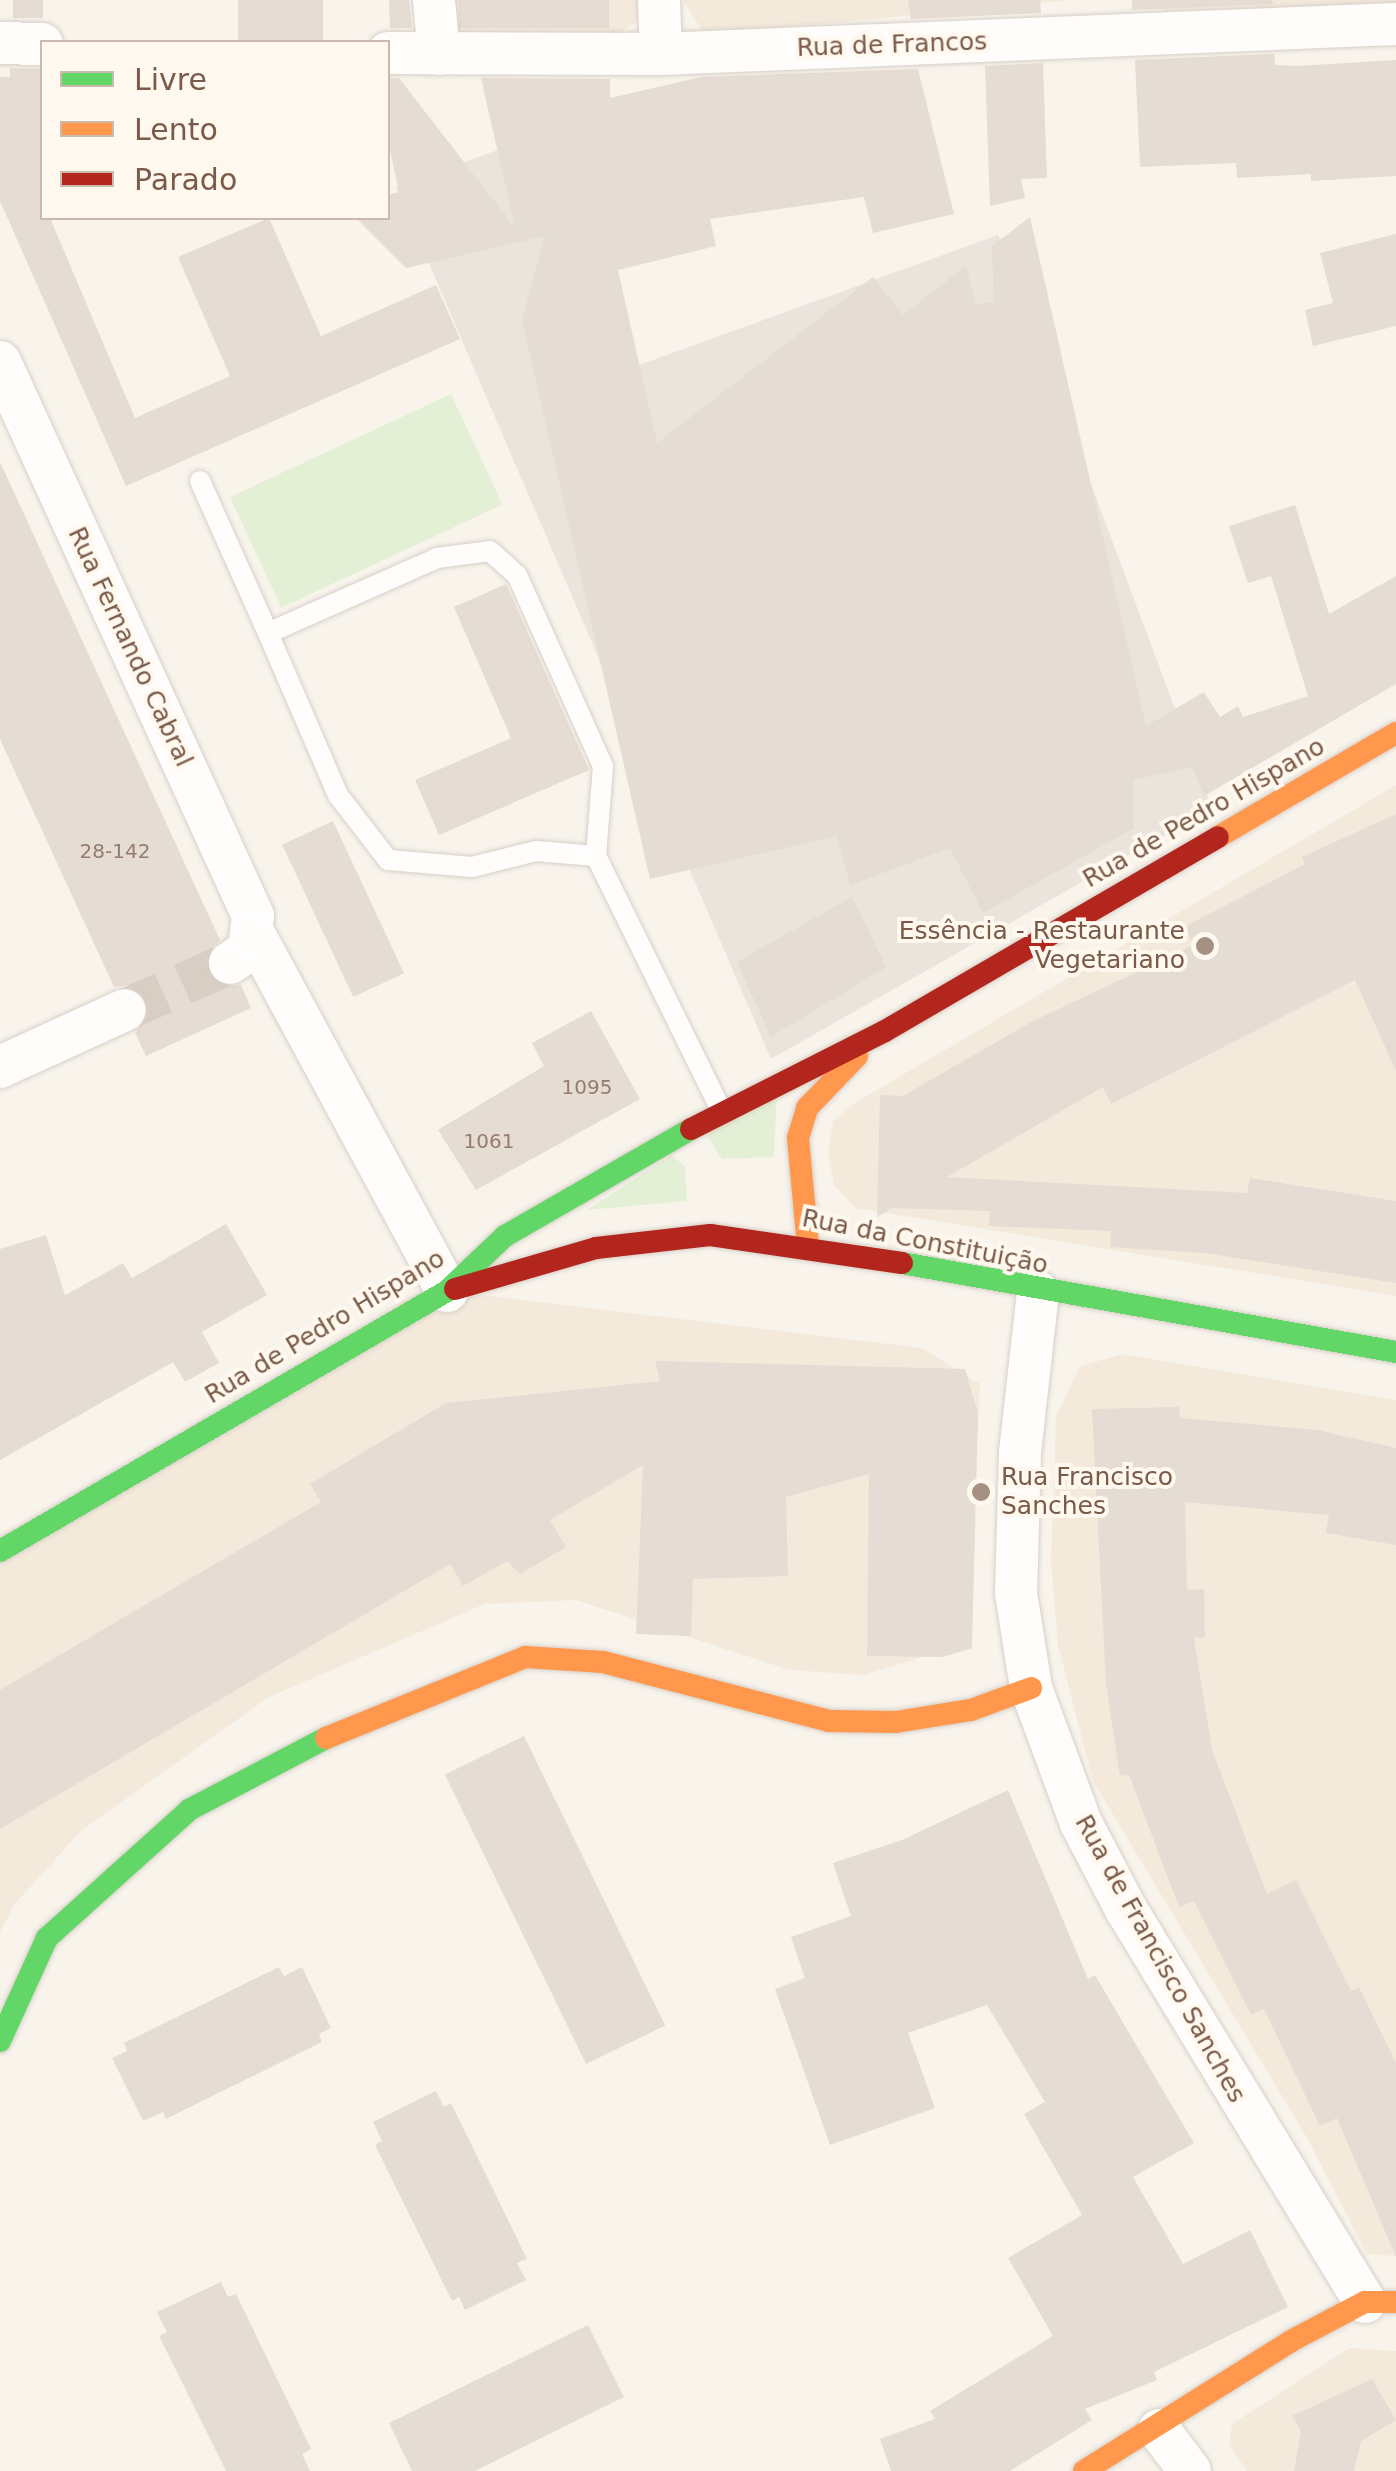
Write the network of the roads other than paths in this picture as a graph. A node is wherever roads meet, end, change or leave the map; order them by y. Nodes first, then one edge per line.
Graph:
1 (434, 0) edge
2 (660, 0) edge
3 (1396, 24) edge
4 (0, 44) edge
5 (40, 44) edge
6 (390, 52) edge
7 (439, 54) junction
8 (661, 54) junction
9 (0, 362) edge
10 (200, 481) dead end
11 (268, 634) junction
12 (1396, 733) edge
13 (596, 856) junction
14 (125, 1010) tunnel mouth
15 (885, 1031) junction
16 (0, 1067) edge
17 (722, 1112) junction
18 (808, 1246) junction
19 (447, 1291) junction
20 (1038, 1292) junction
21 (1396, 1352) edge
22 (0, 1551) edge
23 (1031, 1688) junction
24 (0, 2041) edge
25 (1380, 2302) edge
26 (1160, 2430) junction
27 (1084, 2471) edge
28 (1190, 2471) edge

1 - 7 street
2 - 8 street
3 - 8 street, Rua de Francos
4 - 5 street
6 - 7 street, Rua de Francos
7 - 8 street, Rua de Francos
9 - 19 street, Rua Fernando Cabral
10 - 11 lane
11 - 13 lane
11 - 13 lane
12 - 15 street, Rua de Pedro Hispano
13 - 17 lane
14 - 16 street
15 - 17 street, Rua de Pedro Hispano
15 - 18 street, Rua de Pedro Hispano
17 - 19 street, Rua de Pedro Hispano
18 - 19 street, Rua da Constituição
18 - 20 street, Rua da Constituição
19 - 22 street, Rua de Pedro Hispano
20 - 21 street, Rua da Constituição
20 - 23 street, Rua de Francisco Sanches
23 - 24 street
23 - 25 street, Rua de Francisco Sanches
25 - 26 street
26 - 27 street
26 - 28 street

